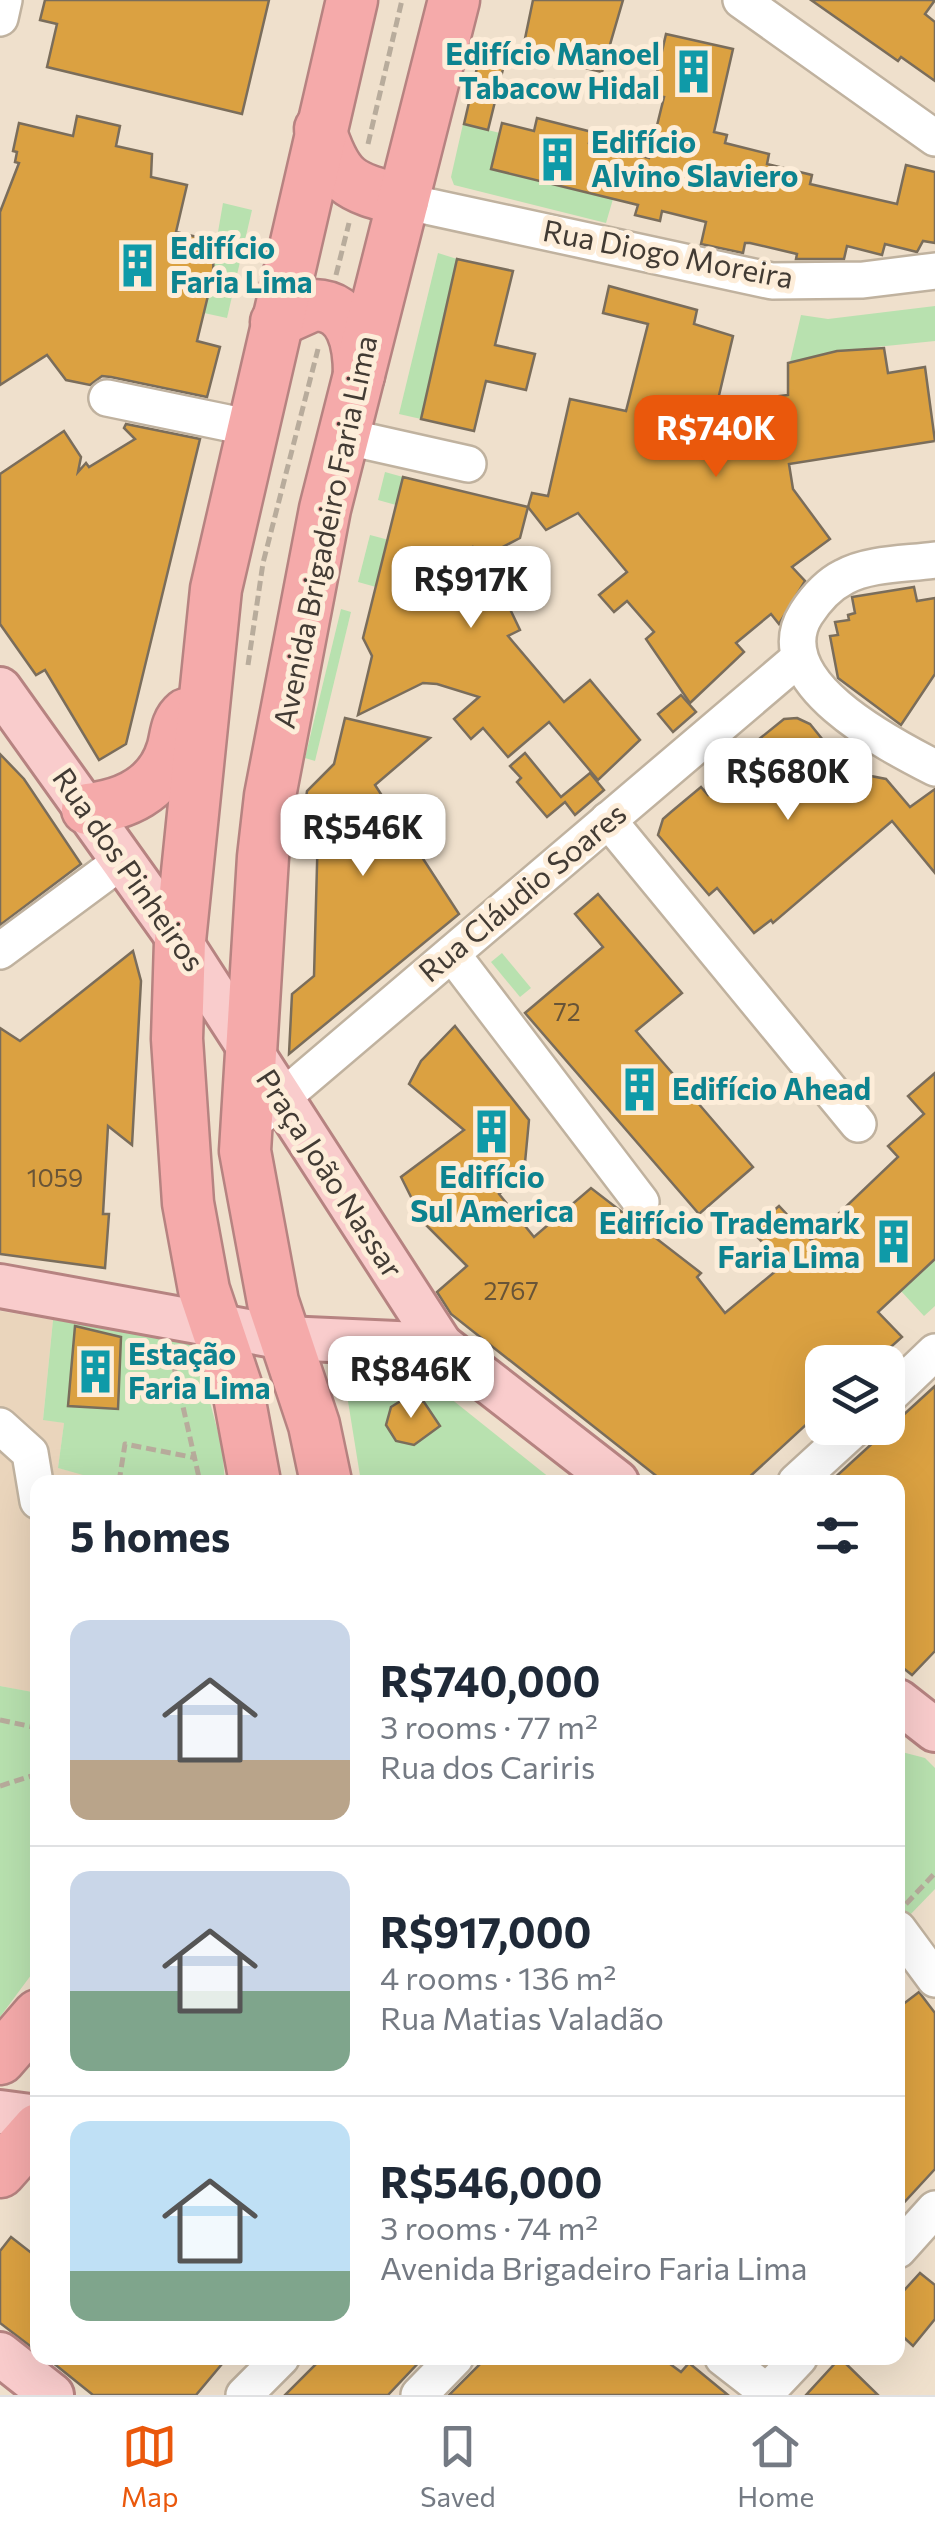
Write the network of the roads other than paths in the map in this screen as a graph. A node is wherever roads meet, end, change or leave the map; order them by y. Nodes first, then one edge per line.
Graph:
1 (4, 0) edge
2 (352, 0) edge
3 (454, 0) edge
4 (741, 0) edge
5 (0, 18) edge
6 (320, 130) junction
7 (935, 138) edge
8 (403, 200) junction
9 (935, 271) edge
10 (276, 322) junction
11 (359, 375) junction
12 (107, 398) dead end
13 (252, 428) junction
14 (344, 436) junction
15 (468, 464) dead end
16 (935, 560) edge
17 (798, 659) junction
18 (0, 689) edge
19 (202, 702) junction
20 (935, 768) edge
21 (86, 809) junction
22 (608, 820) junction
23 (123, 860) junction
24 (180, 940) junction
25 (0, 951) edge
26 (452, 954) junction
27 (251, 1053) junction
28 (263, 1114) junction
29 (858, 1124) dead end
30 (640, 1202) dead end
31 (0, 1286) edge
32 (214, 1324) junction
33 (285, 1338) junction
34 (442, 1345) junction
35 (935, 1352) edge
36 (905, 1380) edge
37 (0, 1426) edge
38 (836, 1445) edge
39 (34, 1475) edge
40 (254, 1475) edge
41 (325, 1475) edge
42 (607, 1475) edge
43 (804, 1475) edge
44 (905, 1938) edge
45 (935, 1979) edge
46 (30, 2024) edge
47 (0, 2059) edge
48 (0, 2112) edge
49 (30, 2116) edge
50 (30, 2137) edge
51 (0, 2172) edge
52 (0, 2354) edge
53 (274, 2365) edge
54 (449, 2365) edge
55 (731, 2365) edge
56 (792, 2365) edge
57 (765, 2394) edge
58 (52, 2395) edge
59 (244, 2395) edge
60 (419, 2395) edge

1 - 5 street
2 - 6 highway
3 - 8 highway, Avenida Brigadeiro Faria Lima
4 - 7 street
6 - 8 highway
6 - 10 highway
8 - 9 street, Rua Diogo Moreira
8 - 11 highway, Avenida Brigadeiro Faria Lima
10 - 11 highway
10 - 13 highway
11 - 14 highway, Avenida Brigadeiro Faria Lima
12 - 13 street
13 - 19 highway
14 - 15 street
14 - 27 highway, Avenida Brigadeiro Faria Lima
16 - 17 street
17 - 20 street
17 - 22 street, Rua Cláudio Soares
18 - 21 main road, Rua dos Pinheiros
19 - 21 highway
19 - 24 highway
21 - 23 main road, Rua dos Pinheiros
22 - 26 street, Rua Cláudio Soares
22 - 29 street
23 - 24 main road, Rua dos Pinheiros
23 - 25 street
24 - 27 main road, Rua dos Pinheiros
24 - 32 highway
26 - 28 street, Rua Cláudio Soares
26 - 30 street
27 - 28 highway, Avenida Brigadeiro Faria Lima
28 - 33 highway, Avenida Brigadeiro Faria Lima
28 - 34 main road, Praça João Nassar
31 - 32 main road
32 - 33 main road
32 - 40 highway
33 - 34 main road
33 - 41 highway, Avenida Brigadeiro Faria Lima
34 - 42 main road, Praça João Nassar
35 - 36 street
37 - 39 street
38 - 43 street
44 - 45 street
46 - 47 highway
48 - 49 main road
50 - 51 highway
52 - 58 main road
53 - 59 street
54 - 60 street
55 - 57 street
56 - 57 street

